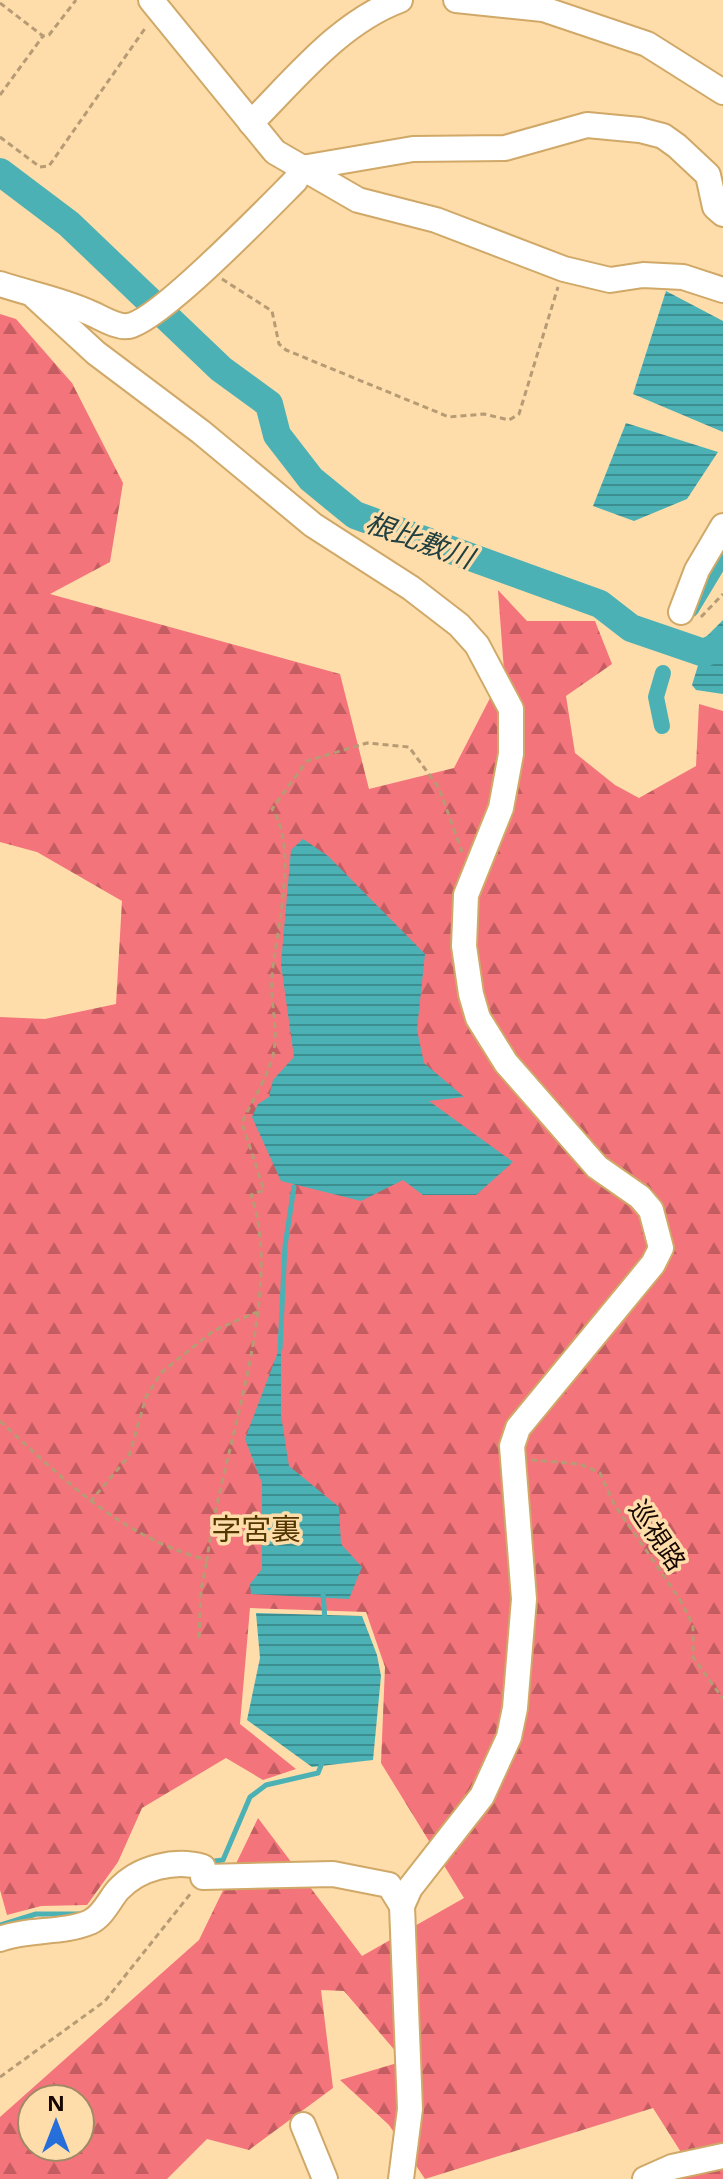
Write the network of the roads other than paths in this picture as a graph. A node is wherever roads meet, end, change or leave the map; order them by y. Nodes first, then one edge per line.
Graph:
1 (151, 0) edge
2 (400, 0) edge
3 (456, 0) edge
4 (723, 92) edge
5 (251, 123) junction
6 (302, 168) junction
7 (716, 182) edge
8 (723, 214) edge
9 (0, 284) edge
10 (723, 290) edge
11 (34, 296) junction
12 (723, 526) edge
13 (690, 616) road end
14 (402, 1906) junction
15 (0, 1939) edge
16 (303, 2125) dead end
17 (723, 2156) edge
18 (325, 2179) edge
19 (401, 2179) edge
20 (645, 2179) edge

1 - 5 street
2 - 5 street
3 - 4 street
5 - 6 street
6 - 7 street
6 - 10 street
6 - 11 street
7 - 8 street
9 - 11 street
11 - 14 street
12 - 13 street
14 - 15 street
14 - 19 street
16 - 18 street
17 - 20 street

